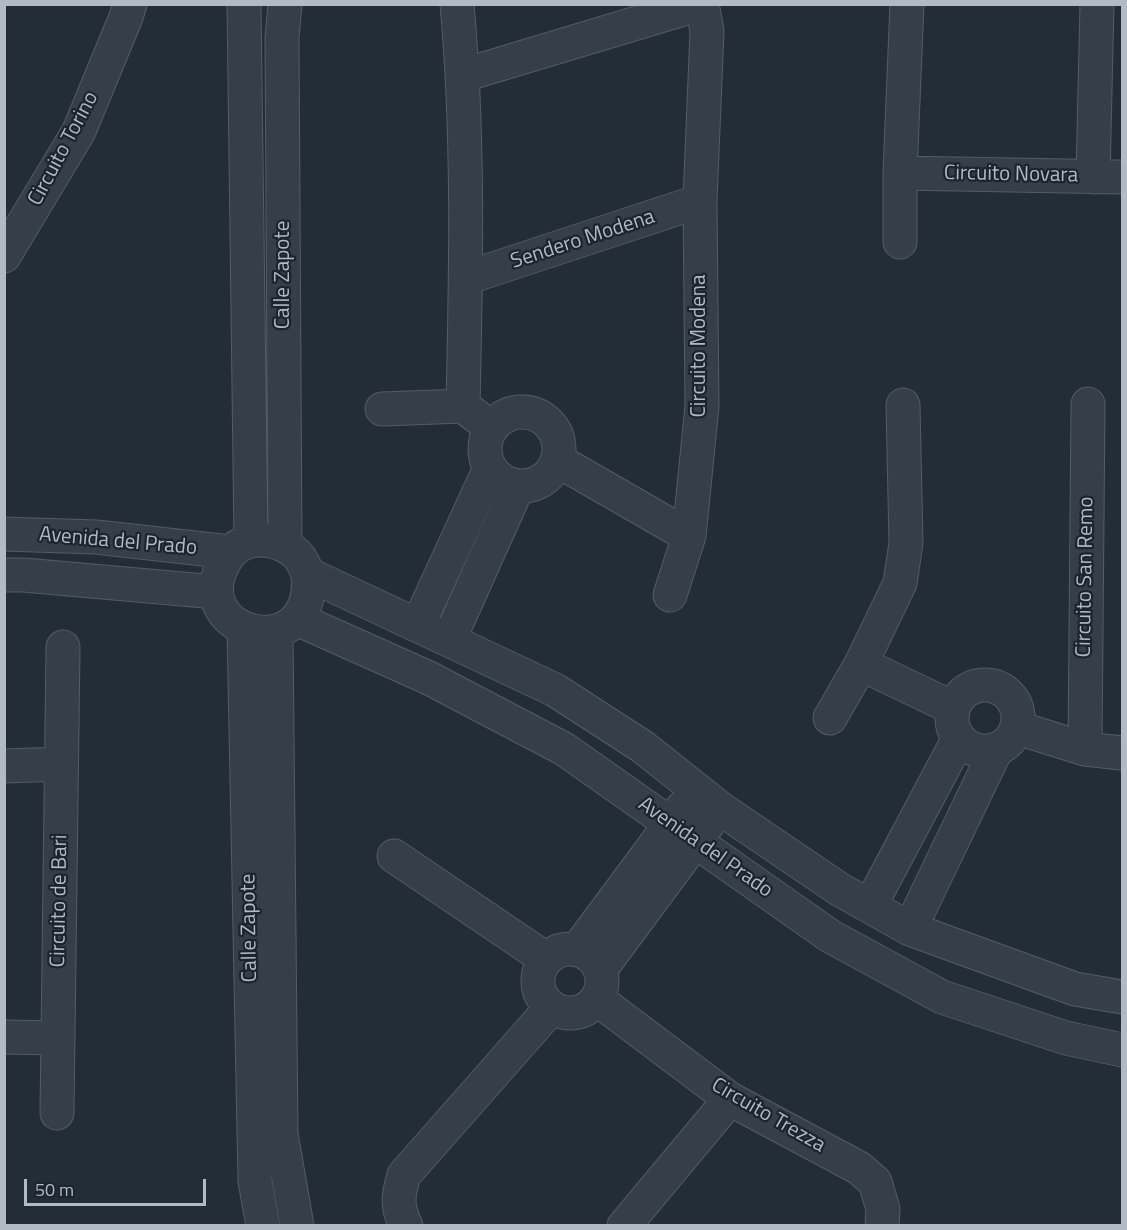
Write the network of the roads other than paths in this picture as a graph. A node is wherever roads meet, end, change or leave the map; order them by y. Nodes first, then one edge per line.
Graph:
1 (129, 4) edge
2 (244, 4) edge
3 (285, 4) edge
4 (457, 4) edge
5 (701, 4) edge
6 (907, 4) edge
7 (1097, 4) edge
8 (464, 75) junction
9 (900, 173) junction
10 (1108, 177) edge
11 (700, 201) junction
12 (900, 242) dead end
13 (4, 256) edge
14 (466, 278) junction
15 (1088, 404) dead end
16 (903, 405) dead end
17 (463, 406) junction
18 (382, 410) dead end
19 (491, 429) junction
20 (557, 460) junction
21 (490, 468) junction
22 (518, 486) junction
23 (4, 534) edge
24 (689, 536) junction
25 (285, 545) junction
26 (241, 547) junction
27 (308, 574) junction
28 (4, 575) edge
29 (216, 592) junction
30 (670, 595) dead end
31 (286, 626) junction
32 (418, 626) junction
33 (244, 630) junction
34 (450, 640) junction
35 (63, 647) dead end
36 (861, 664) junction
37 (830, 718) dead end
38 (956, 723) junction
39 (1007, 739) junction
40 (1084, 749) junction
41 (1122, 753) edge
42 (61, 764) junction
43 (4, 766) edge
44 (708, 800) junction
45 (683, 833) junction
46 (394, 856) dead end
47 (870, 906) junction
48 (910, 929) junction
49 (546, 959) junction
50 (591, 973) junction
51 (1122, 996) edge
52 (551, 1008) junction
53 (4, 1037) edge
54 (58, 1038) junction
55 (1122, 1050) edge
56 (730, 1099) junction
57 (57, 1113) dead end
58 (880, 1224) edge
59 (263, 1226) edge
60 (297, 1226) edge
61 (406, 1226) edge
62 (624, 1226) edge

1 - 13 street, Circuito Torino
2 - 26 street, Calle Zapote
3 - 25 street, Calle Zapote
4 - 8 street
5 - 8 street, Circuito Modena
5 - 11 street, Circuito Modena
6 - 9 street
7 - 10 street
8 - 14 street
9 - 10 street, Circuito Novara
9 - 12 street
11 - 14 street, Sendero Modena
11 - 24 street, Circuito Modena
14 - 17 street
15 - 40 street, Circuito San Remo
16 - 36 street
17 - 18 street
17 - 19 street
19 - 20 street
19 - 21 street
20 - 22 street
20 - 24 street
21 - 22 street
21 - 32 street
22 - 34 street
23 - 26 street, Avenida del Prado
24 - 30 street, Circuito Modena
25 - 26 street, Avenida del Prado
25 - 27 street, Avenida del Prado
26 - 29 street, Avenida del Prado
27 - 31 street
27 - 32 street, Avenida del Prado
28 - 29 street, Avenida del Prado
29 - 33 street
31 - 33 street, Avenida del Prado
31 - 45 street, Avenida del Prado
31 - 60 street, Calle Zapote
32 - 34 street, Avenida del Prado
33 - 59 street, Calle Zapote
34 - 44 street, Avenida del Prado
35 - 42 street, Circuito de Bari
36 - 37 street
36 - 38 street
38 - 39 street
38 - 39 street
38 - 47 street
39 - 40 street
39 - 48 street
40 - 41 street
42 - 43 street
42 - 54 street, Circuito de Bari
44 - 45 street
44 - 47 street, Avenida del Prado
45 - 50 street
45 - 55 street, Avenida del Prado
46 - 49 street
47 - 48 street, Avenida del Prado
48 - 51 street, Avenida del Prado
49 - 50 street
49 - 52 street
50 - 52 street
50 - 56 street, Circuito Trezza
52 - 61 street
53 - 54 street
54 - 57 street, Circuito de Bari
56 - 58 street, Circuito Trezza
56 - 62 street

